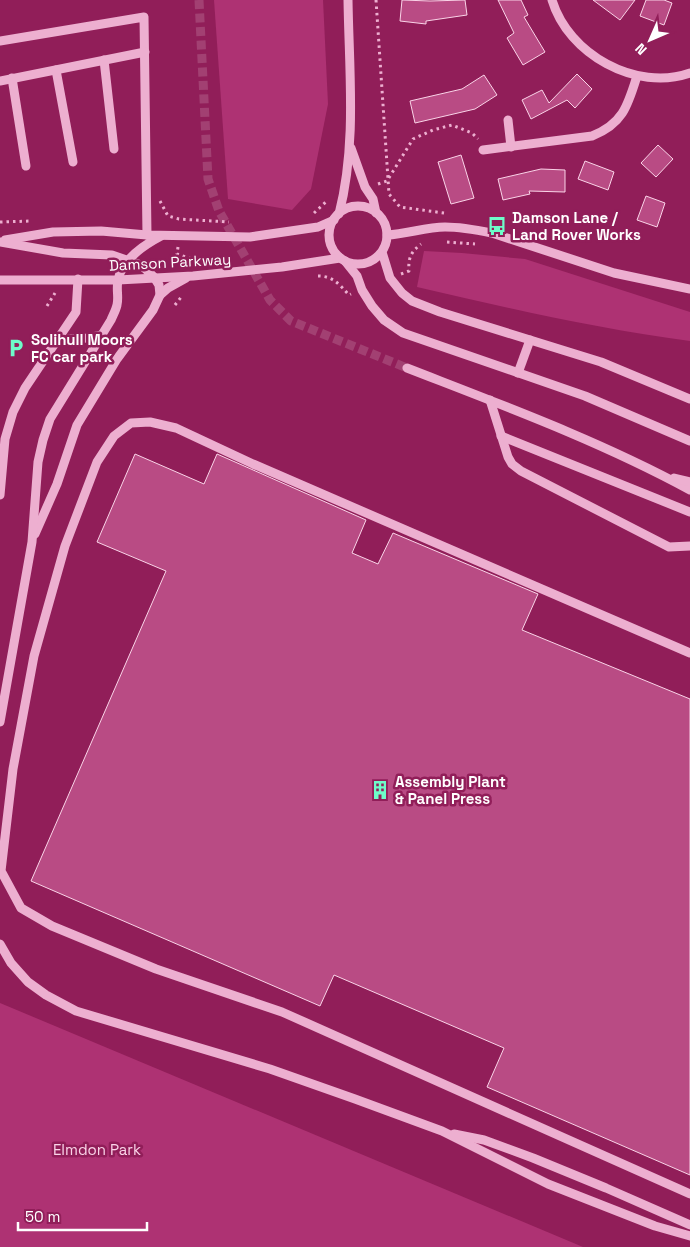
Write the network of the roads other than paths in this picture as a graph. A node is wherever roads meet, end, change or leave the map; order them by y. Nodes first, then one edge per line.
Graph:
1 (348, 0) edge
2 (552, 0) edge
3 (0, 41) edge
4 (145, 52) junction
5 (104, 60) junction
6 (56, 70) junction
7 (690, 73) edge
8 (638, 76) junction
9 (12, 78) junction
10 (0, 81) edge
11 (508, 120) dead end
12 (350, 146) junction
13 (511, 147) junction
14 (114, 149) dead end
15 (483, 150) road end
16 (73, 162) dead end
17 (26, 166) dead end
18 (376, 213) junction
19 (336, 217) junction
20 (387, 234) junction
21 (148, 235) junction
22 (161, 236) junction
23 (0, 241) edge
24 (382, 252) junction
25 (342, 259) junction
26 (129, 260) junction
27 (193, 276) junction
28 (154, 277) junction
29 (78, 279) junction
30 (0, 280) edge
31 (118, 280) junction
32 (690, 290) edge
33 (160, 295) junction
34 (102, 335) junction
35 (58, 340) junction
36 (530, 340) junction
37 (406, 368) tunnel mouth
38 (518, 373) junction
39 (690, 399) edge
40 (490, 400) junction
41 (501, 436) junction
42 (690, 440) edge
43 (664, 476) junction
44 (690, 482) edge
45 (690, 490) edge
46 (0, 495) edge
47 (690, 512) edge
48 (32, 542) junction
49 (690, 546) edge
50 (690, 653) edge
51 (0, 722) edge
52 (0, 944) edge
53 (442, 1132) junction
54 (690, 1194) edge
55 (690, 1224) edge
56 (690, 1236) edge

1 - 12 street
2 - 8 street
3 - 4 street
4 - 5 street
4 - 21 street
5 - 6 street
5 - 14 street
6 - 9 street
6 - 16 street
7 - 8 street
8 - 13 street
9 - 10 street
9 - 17 street
11 - 13 street
12 - 18 street
12 - 19 street
13 - 15 street
18 - 19 street
18 - 20 street
19 - 22 street, Damson Parkway
19 - 25 street
20 - 24 street
20 - 32 street
21 - 22 street, Damson Parkway
21 - 23 street, Damson Parkway
22 - 26 street
23 - 26 street
24 - 25 street
24 - 36 street
25 - 27 street, Damson Parkway
25 - 38 street
26 - 28 street
26 - 31 street
27 - 28 street, Damson Parkway
27 - 33 street
28 - 31 street, Damson Parkway
28 - 33 street
29 - 30 street, Damson Parkway
29 - 31 street, Damson Parkway
29 - 35 street
31 - 34 street
33 - 48 street
34 - 35 street
34 - 48 street
35 - 46 street
36 - 38 street
36 - 39 street
37 - 40 street
38 - 42 street
40 - 41 street
40 - 43 street
41 - 47 street
41 - 49 street
43 - 44 street
43 - 45 street
48 - 51 street
50 - 54 street
52 - 53 street
53 - 55 street
53 - 56 street

